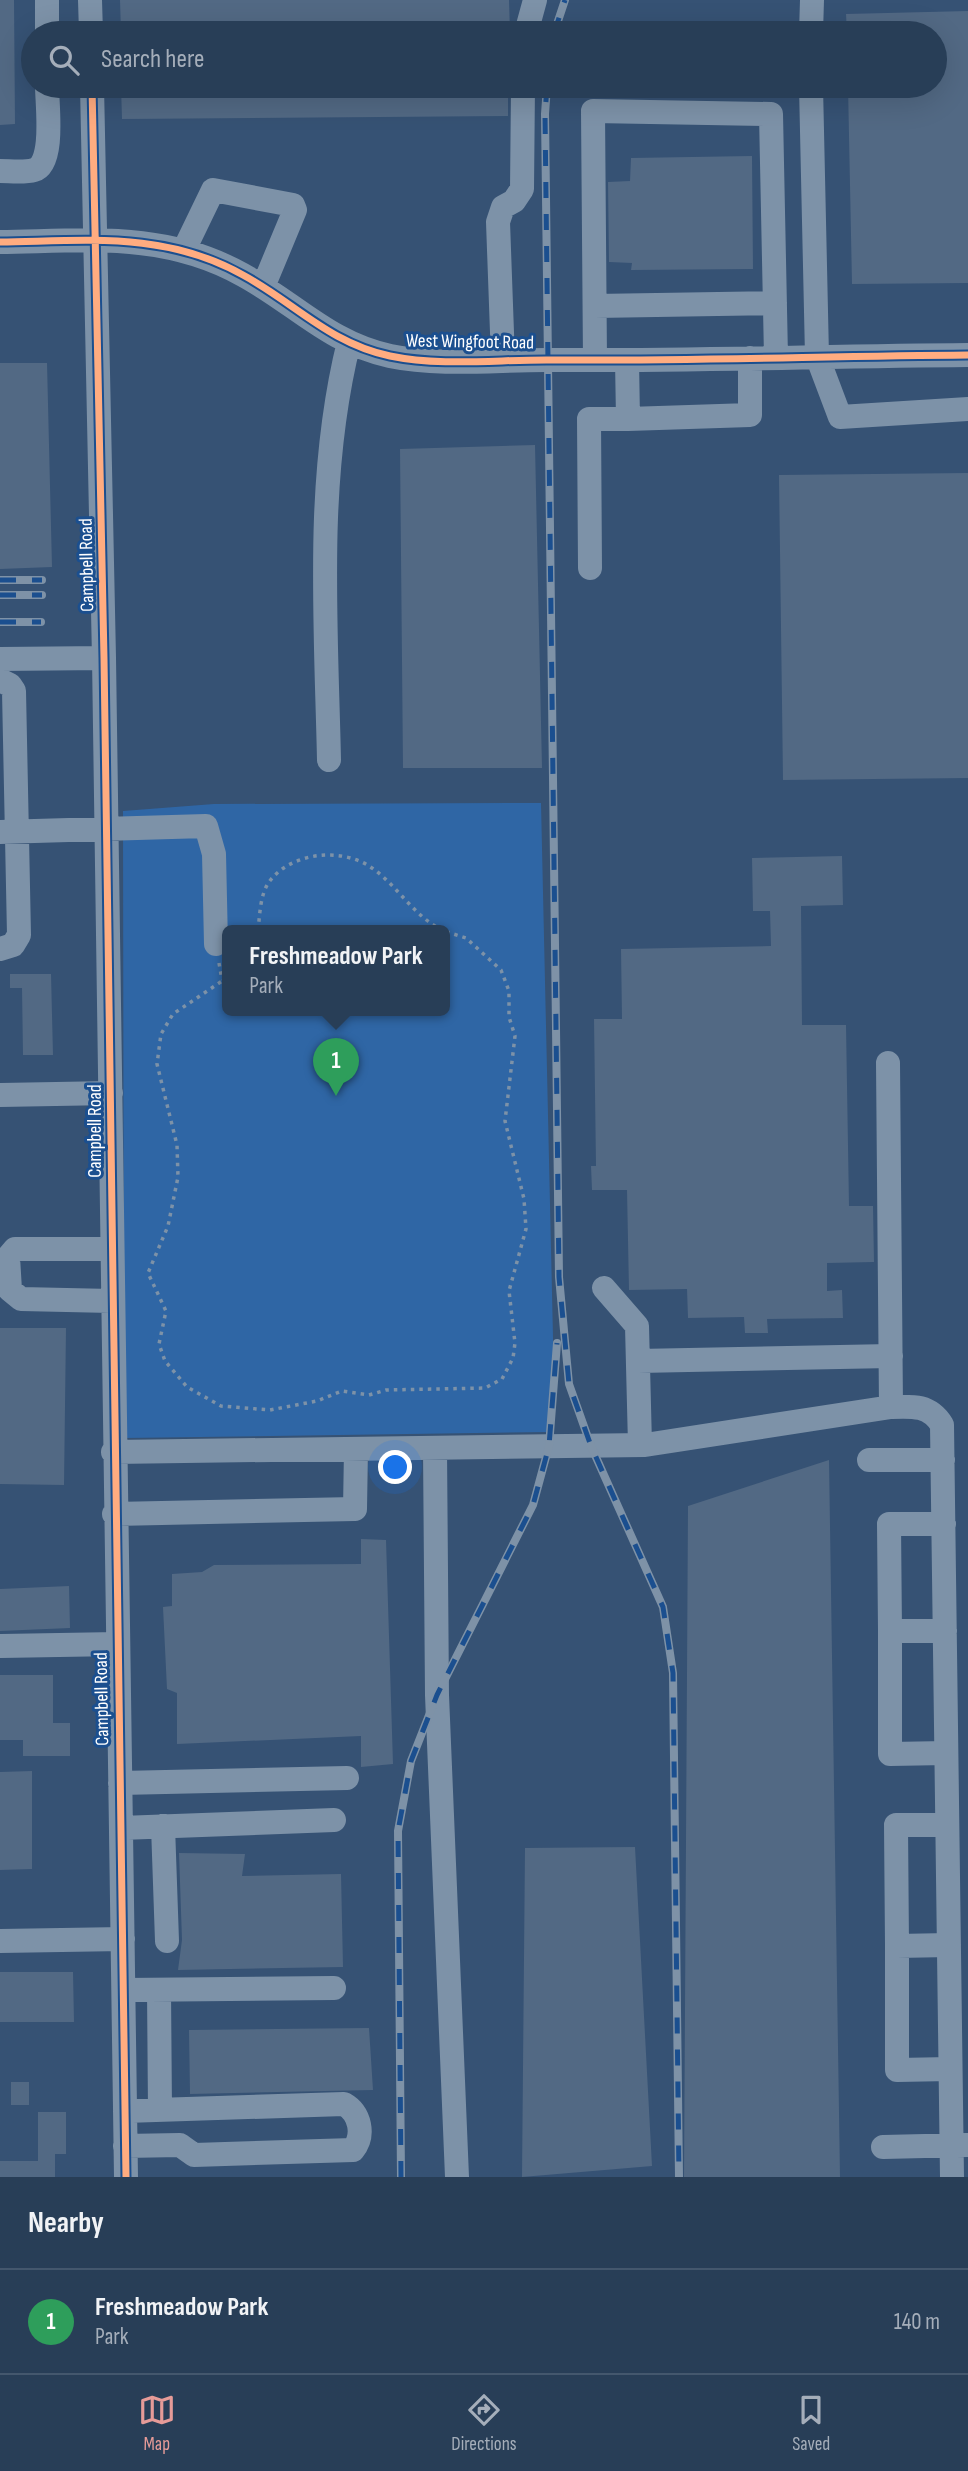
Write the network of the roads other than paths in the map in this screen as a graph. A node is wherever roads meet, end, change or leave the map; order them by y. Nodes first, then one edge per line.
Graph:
1 (47, 0) edge
2 (90, 0) edge
3 (535, 0) edge
4 (812, 0) edge
5 (47, 21) edge
6 (91, 21) edge
7 (529, 21) edge
8 (811, 21) edge
9 (47, 98) edge
10 (92, 98) edge
11 (523, 98) edge
12 (811, 98) edge
13 (0, 171) edge
14 (96, 241) junction
15 (0, 242) edge
16 (184, 250) junction
17 (263, 287) junction
18 (775, 303) junction
19 (595, 306) junction
20 (349, 342) junction
21 (968, 355) edge
22 (817, 356) junction
23 (776, 357) junction
24 (750, 358) junction
25 (503, 360) junction
26 (596, 360) junction
27 (627, 360) junction
28 (968, 409) edge
29 (628, 419) junction
30 (590, 568) dead end
31 (104, 658) junction
32 (0, 659) edge
33 (0, 680) edge
34 (329, 760) dead end
35 (106, 828) junction
36 (8, 832) edge
37 (216, 944) dead end
38 (0, 949) edge
39 (888, 1063) dead end
40 (111, 1093) junction
41 (0, 1095) edge
42 (6, 1249) edge
43 (112, 1250) junction
44 (604, 1288) dead end
45 (112, 1301) junction
46 (891, 1356) junction
47 (638, 1362) junction
48 (891, 1407) junction
49 (640, 1445) junction
50 (356, 1449) junction
51 (435, 1449) junction
52 (113, 1452) junction
53 (869, 1460) dead end
54 (943, 1460) junction
55 (114, 1514) junction
56 (944, 1524) junction
57 (890, 1631) junction
58 (945, 1631) junction
59 (117, 1644) junction
60 (1, 1646) edge
61 (947, 1753) junction
62 (346, 1778) dead end
63 (120, 1783) junction
64 (334, 1820) dead end
65 (947, 1825) junction
66 (163, 1826) junction
67 (121, 1828) junction
68 (123, 1939) junction
69 (0, 1941) edge
70 (167, 1941) dead end
71 (949, 1945) junction
72 (897, 1946) junction
73 (334, 1988) dead end
74 (124, 1990) junction
75 (159, 1990) junction
76 (950, 2069) junction
77 (160, 2110) junction
78 (125, 2111) junction
79 (125, 2146) junction
80 (960, 2146) edge
81 (883, 2147) dead end
82 (126, 2177) edge
83 (457, 2177) edge
84 (952, 2177) edge

1 - 5 street
2 - 6 street
3 - 7 street
4 - 8 street
9 - 13 street
10 - 14 street, Campbell Road
11 - 25 street
12 - 22 street
14 - 15 street, West Wingfoot Road
14 - 16 street, West Wingfoot Road
14 - 31 street, Campbell Road
16 - 17 street, West Wingfoot Road
16 - 17 street
17 - 20 street, West Wingfoot Road
18 - 19 street
18 - 19 street
18 - 23 street
19 - 26 street
20 - 25 street, West Wingfoot Road
20 - 34 street
21 - 22 street, West Wingfoot Road
22 - 23 street, West Wingfoot Road
22 - 28 street
23 - 24 street, West Wingfoot Road
24 - 27 street, West Wingfoot Road
24 - 29 street
25 - 26 street, West Wingfoot Road
26 - 27 street, West Wingfoot Road
27 - 29 street
29 - 30 street
31 - 32 street
31 - 35 street, Campbell Road
33 - 36 street
35 - 36 street
35 - 37 street
35 - 40 street, Campbell Road
36 - 38 street
39 - 46 street
40 - 41 street
40 - 43 street, Campbell Road
42 - 43 street
42 - 45 street
43 - 45 street, Campbell Road
44 - 47 street
45 - 52 street, Campbell Road
46 - 47 street
46 - 48 street
47 - 49 street
48 - 49 street
48 - 54 street
49 - 51 street
50 - 51 street
50 - 52 street
50 - 55 street
51 - 83 street
52 - 55 street, Campbell Road
53 - 54 street
54 - 56 street
55 - 59 street, Campbell Road
56 - 57 street
56 - 58 street
57 - 58 street
57 - 61 street
58 - 61 street
59 - 60 street
59 - 63 street, Campbell Road
61 - 65 street
62 - 63 street
63 - 67 street, Campbell Road
64 - 66 street
65 - 71 street
65 - 72 street
66 - 67 street
66 - 70 street
67 - 68 street, Campbell Road
68 - 69 street
68 - 74 street, Campbell Road
71 - 72 street
71 - 76 street
72 - 76 street
73 - 75 street
74 - 75 street
74 - 78 street, Campbell Road
75 - 77 street
76 - 80 street
77 - 78 street
77 - 79 street
78 - 79 street, Campbell Road
79 - 82 street, Campbell Road
80 - 81 street
80 - 84 street

